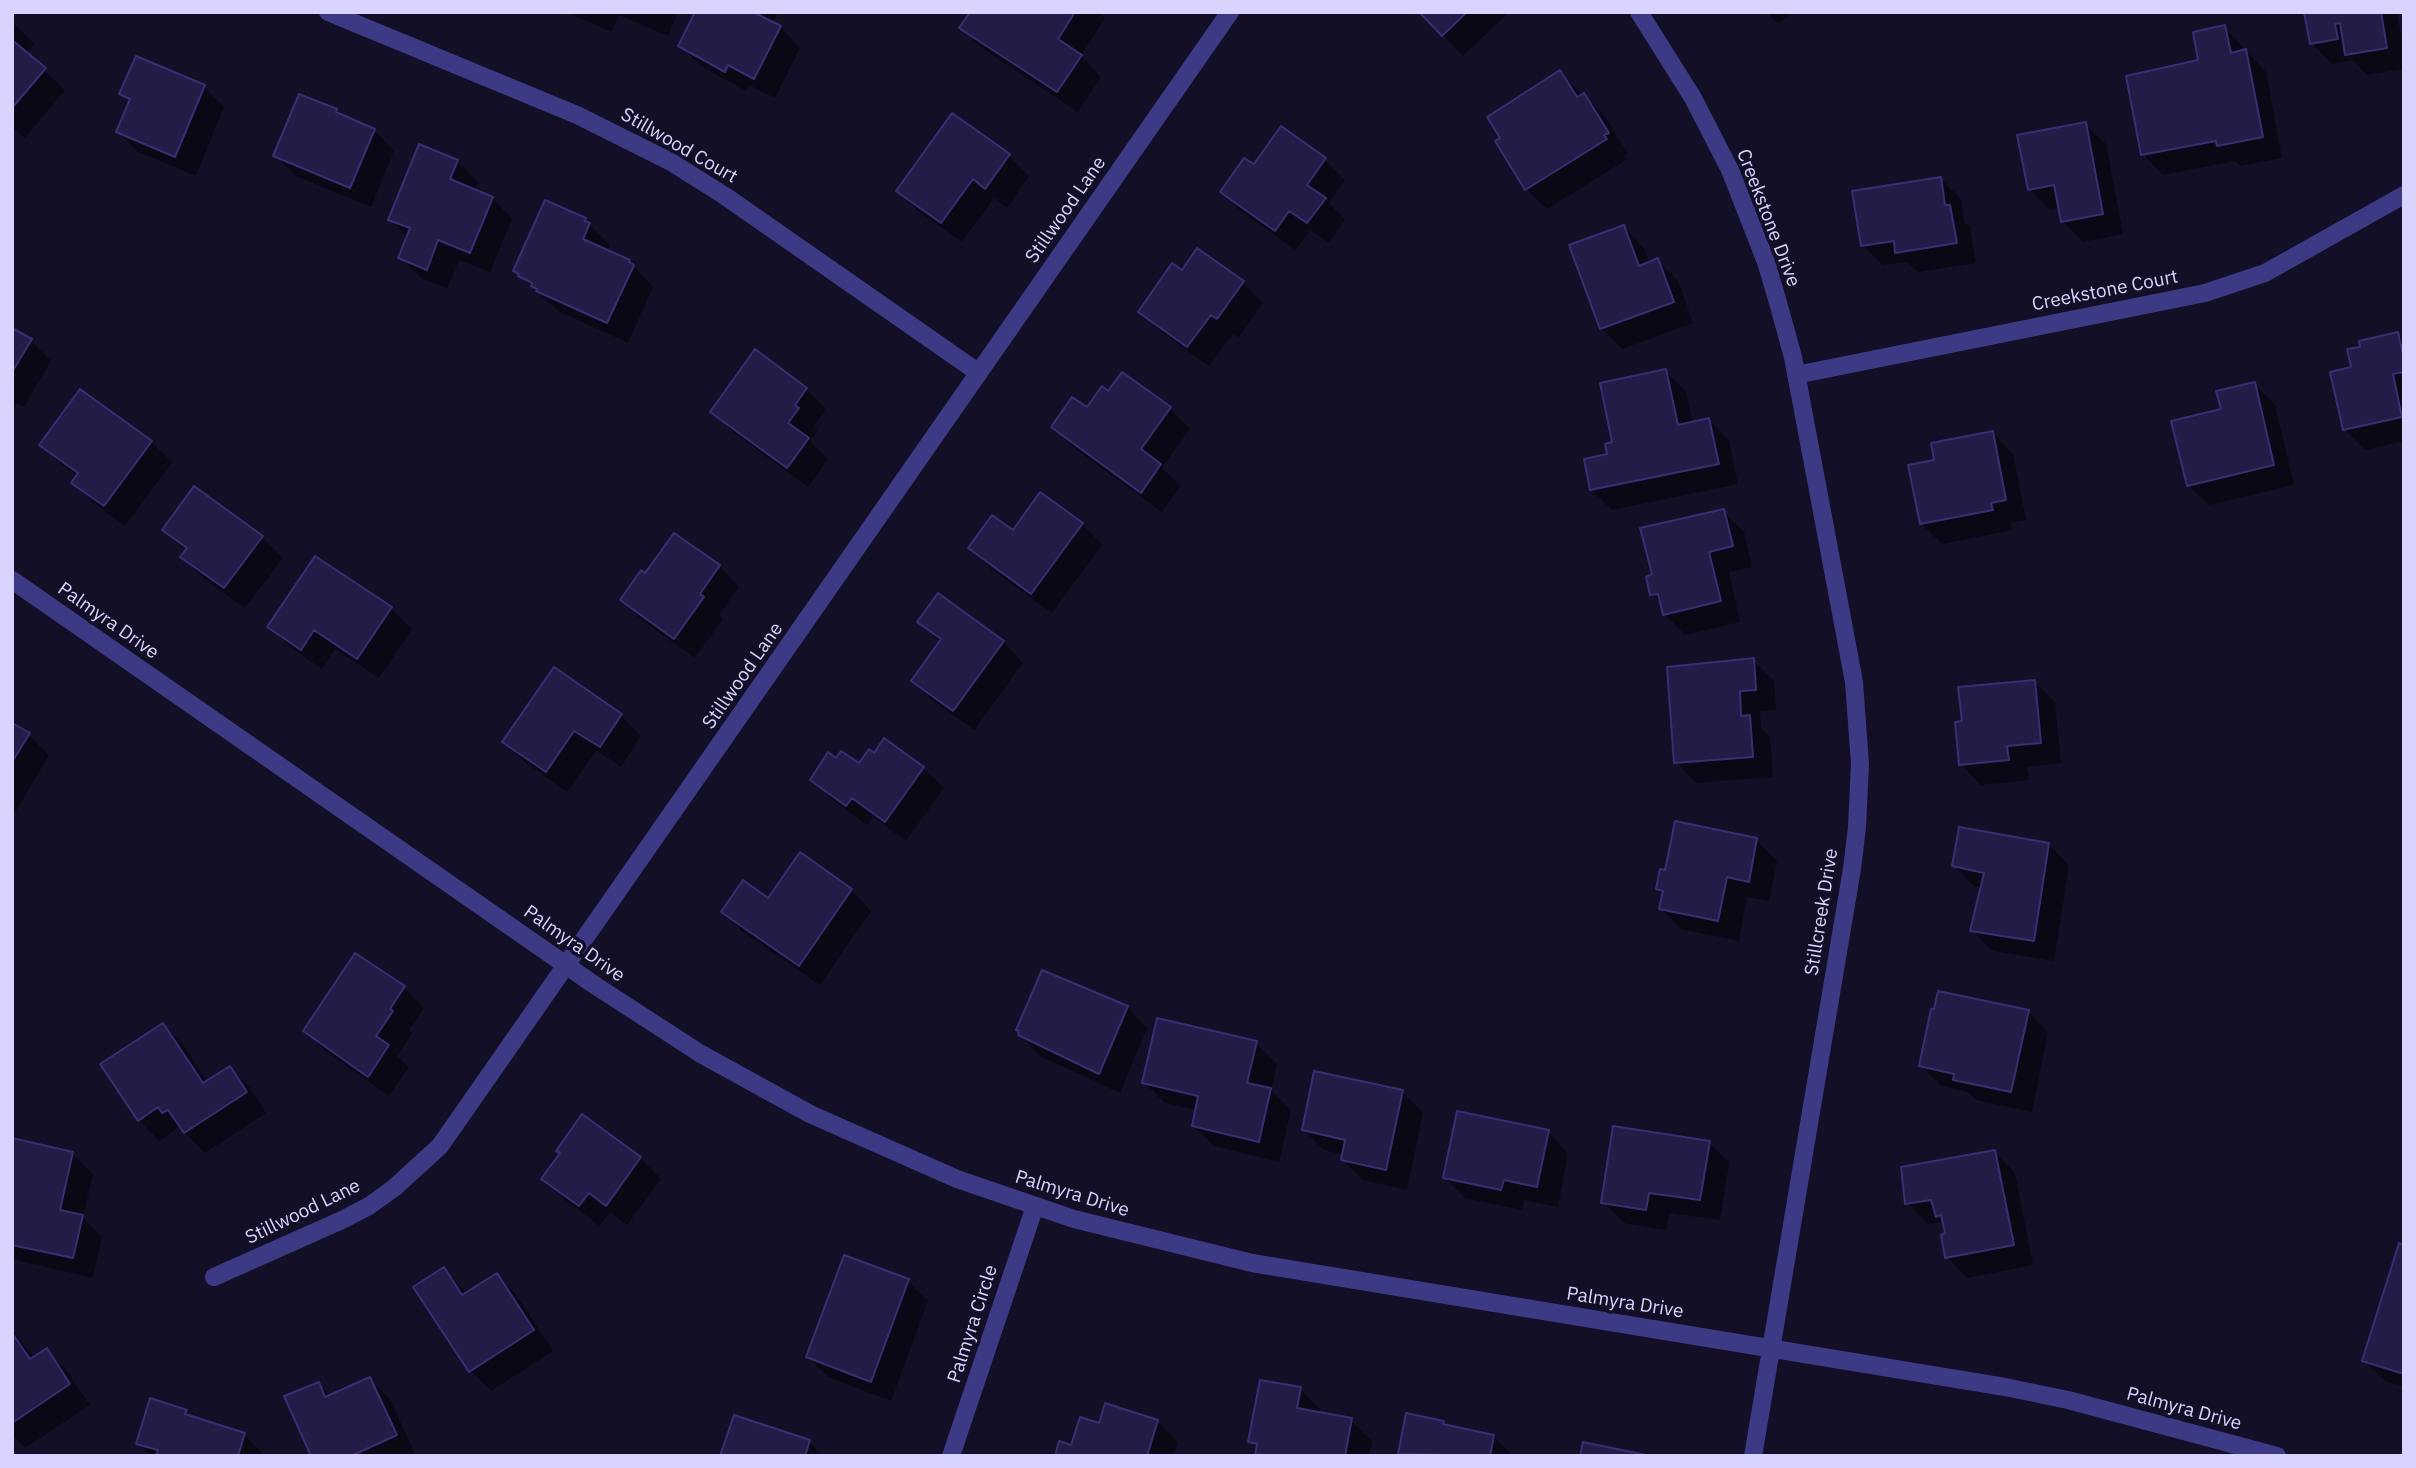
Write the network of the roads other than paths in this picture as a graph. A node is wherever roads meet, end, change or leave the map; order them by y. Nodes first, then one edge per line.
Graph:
1 (328, 12) edge
2 (1230, 12) edge
3 (1639, 12) edge
4 (2404, 195) edge
5 (979, 373) junction
6 (1796, 375) junction
7 (12, 580) edge
8 (568, 966) junction
9 (1035, 1206) junction
10 (214, 1277) dead end
11 (1770, 1348) junction
12 (951, 1456) edge
13 (1753, 1456) edge
14 (2277, 1456) edge

1 - 5 street, Stillwood Court
2 - 5 street, Stillwood Lane
3 - 6 street, Creekstone Drive
4 - 6 street, Creekstone Court
5 - 8 street, Stillwood Lane
6 - 11 street, Stillcreek Drive
7 - 8 street, Palmyra Drive
8 - 9 street, Palmyra Drive
8 - 10 street, Stillwood Lane
9 - 11 street, Palmyra Drive
9 - 12 street, Palmyra Circle
11 - 13 street, Stillcreek Drive
11 - 14 street, Palmyra Drive

